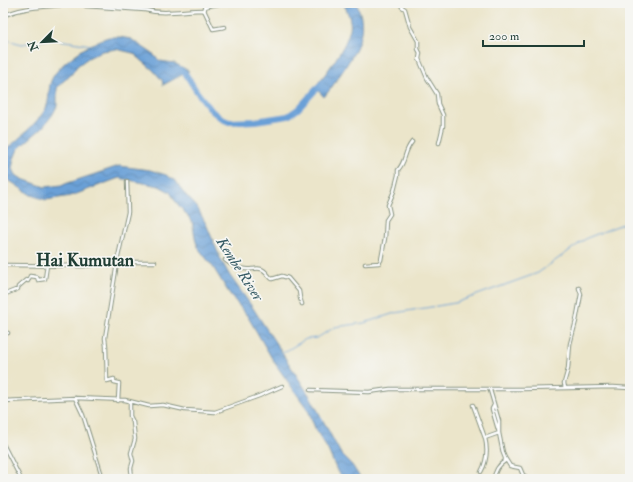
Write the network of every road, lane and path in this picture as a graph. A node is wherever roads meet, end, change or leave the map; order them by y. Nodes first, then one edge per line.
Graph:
1 (76, 3) edge
2 (80, 3) edge
3 (221, 3) edge
4 (400, 3) edge
5 (204, 10) junction
6 (3, 16) edge
7 (225, 27) dead end
8 (412, 142) dead end
9 (439, 143) dead end
10 (127, 181) dead end
11 (225, 260) dead end
12 (118, 262) junction
13 (155, 262) dead end
14 (365, 264) dead end
15 (3, 265) edge
16 (47, 265) junction
17 (579, 288) dead end
18 (3, 295) edge
19 (302, 304) dead end
20 (3, 332) edge
21 (8, 333) dead end
22 (282, 386) dead end
23 (565, 388) junction
24 (630, 388) edge
25 (310, 390) dead end
26 (490, 390) junction
27 (75, 398) junction
28 (3, 401) edge
29 (118, 401) junction
30 (130, 402) junction
31 (473, 406) dead end
32 (499, 433) junction
33 (485, 438) junction
34 (3, 444) edge
35 (505, 458) junction
36 (481, 472) dead end
37 (21, 479) edge
38 (103, 479) edge
39 (132, 479) edge
40 (493, 479) edge
41 (530, 479) edge

1 - 6 street
2 - 5 street
3 - 5 street
4 - 9 street
5 - 7 street
8 - 14 street
10 - 12 street
11 - 19 street
12 - 13 street
12 - 16 street
12 - 29 street
15 - 16 street
16 - 18 street
17 - 23 street
20 - 21 street
22 - 30 street
23 - 24 street
23 - 26 street
25 - 26 street
26 - 32 street
27 - 28 street
27 - 29 street
27 - 38 street
29 - 30 street
30 - 39 street
31 - 33 street
32 - 33 street
32 - 35 street
33 - 36 street
34 - 37 street
35 - 40 street
35 - 41 street

